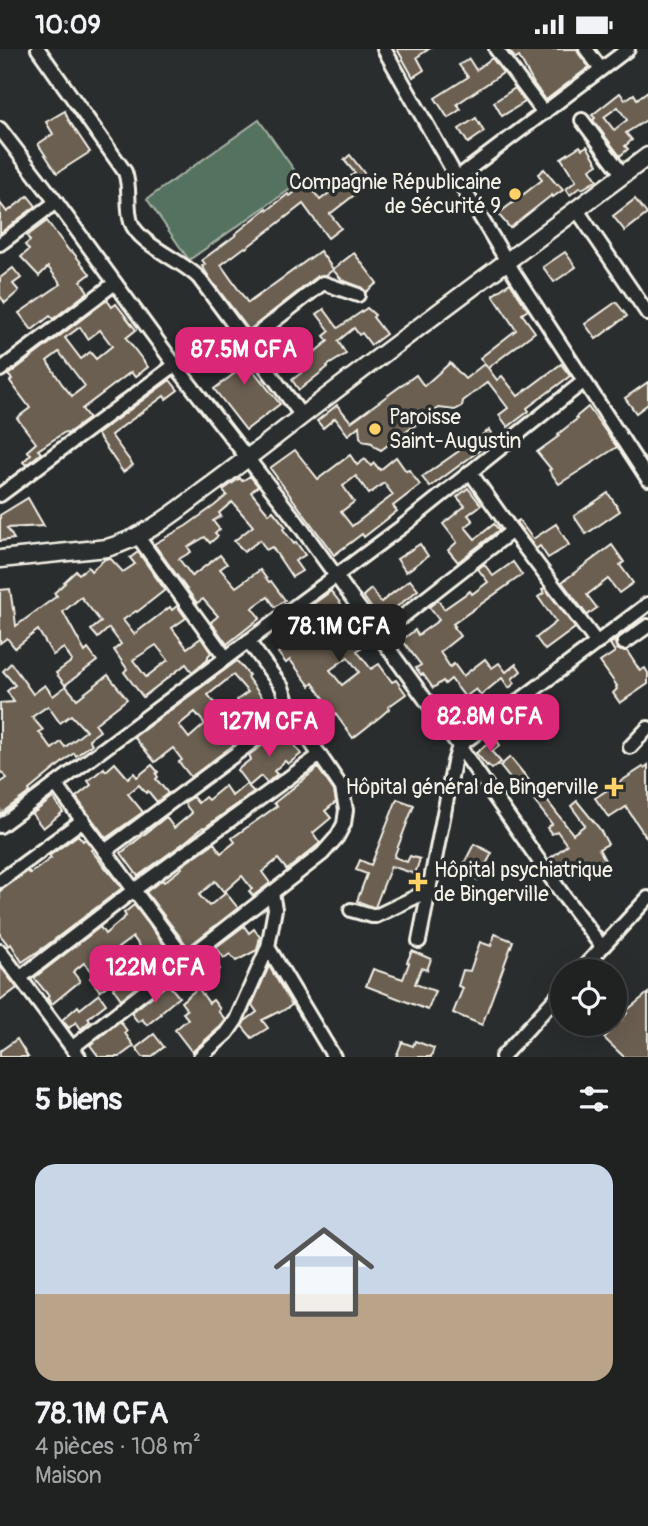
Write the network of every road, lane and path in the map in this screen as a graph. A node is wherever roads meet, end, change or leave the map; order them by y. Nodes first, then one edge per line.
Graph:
1 (38, 49) edge
2 (384, 49) edge
3 (496, 49) edge
4 (586, 49) edge
5 (628, 49) edge
6 (601, 69) junction
7 (544, 113) junction
8 (582, 120) dead end
9 (0, 129) edge
10 (648, 156) edge
11 (623, 175) junction
12 (457, 178) junction
13 (56, 202) junction
14 (577, 210) junction
15 (0, 244) edge
16 (507, 262) junction
17 (115, 283) junction
18 (358, 295) dead end
19 (648, 314) edge
20 (247, 342) junction
21 (175, 365) junction
22 (0, 370) edge
23 (583, 382) junction
24 (302, 416) junction
25 (248, 458) junction
26 (470, 473) junction
27 (648, 479) edge
28 (0, 495) edge
29 (512, 531) junction
30 (138, 537) junction
31 (0, 559) edge
32 (336, 575) junction
33 (648, 604) edge
34 (646, 630) edge
35 (379, 635) junction
36 (248, 641) junction
37 (597, 643) junction
38 (624, 643) dead end
39 (226, 657) junction
40 (291, 713) junction
41 (648, 727) edge
42 (459, 746) junction
43 (630, 747) dead end
44 (320, 755) junction
45 (56, 785) junction
46 (83, 820) junction
47 (0, 826) edge
48 (105, 851) junction
49 (0, 881) edge
50 (134, 890) junction
51 (429, 890) junction
52 (272, 893) junction
53 (648, 898) edge
54 (351, 910) dead end
55 (419, 941) dead end
56 (268, 947) junction
57 (602, 947) junction
58 (0, 951) edge
59 (591, 959) edge
60 (186, 960) junction
61 (21, 977) junction
62 (550, 1004) edge
63 (76, 1052) edge
64 (200, 1057) edge
65 (334, 1057) edge
66 (503, 1057) edge

1 - 20 street
2 - 12 street
3 - 7 street
4 - 6 street
5 - 6 street
6 - 7 street
7 - 12 street
8 - 11 street
9 - 13 street
10 - 11 main road
11 - 14 main road
12 - 16 street
13 - 15 street
13 - 17 street
14 - 16 main road
14 - 19 street
16 - 23 street
16 - 24 main road
17 - 21 street
17 - 22 street
18 - 20 street
20 - 24 street
21 - 25 street
21 - 28 street
23 - 26 street
23 - 27 street
24 - 25 main road
25 - 30 main road
25 - 32 street
26 - 29 street
26 - 32 street
29 - 35 street
29 - 37 street
30 - 31 main road
30 - 39 street
32 - 35 street
32 - 36 street
33 - 37 street
34 - 38 street
35 - 42 street
36 - 39 street
36 - 40 street
37 - 42 street
39 - 45 street
40 - 44 street
40 - 48 street
41 - 43 street
42 - 51 street
42 - 57 street
44 - 50 street
44 - 52 street
45 - 46 street
45 - 47 street
46 - 48 street
46 - 49 street
48 - 50 street
50 - 60 street
50 - 61 street
51 - 54 street
51 - 55 street
52 - 56 street
52 - 60 street
53 - 57 street
56 - 64 street
56 - 65 street
57 - 59 street
58 - 61 street
60 - 63 street
61 - 63 street
62 - 66 street

